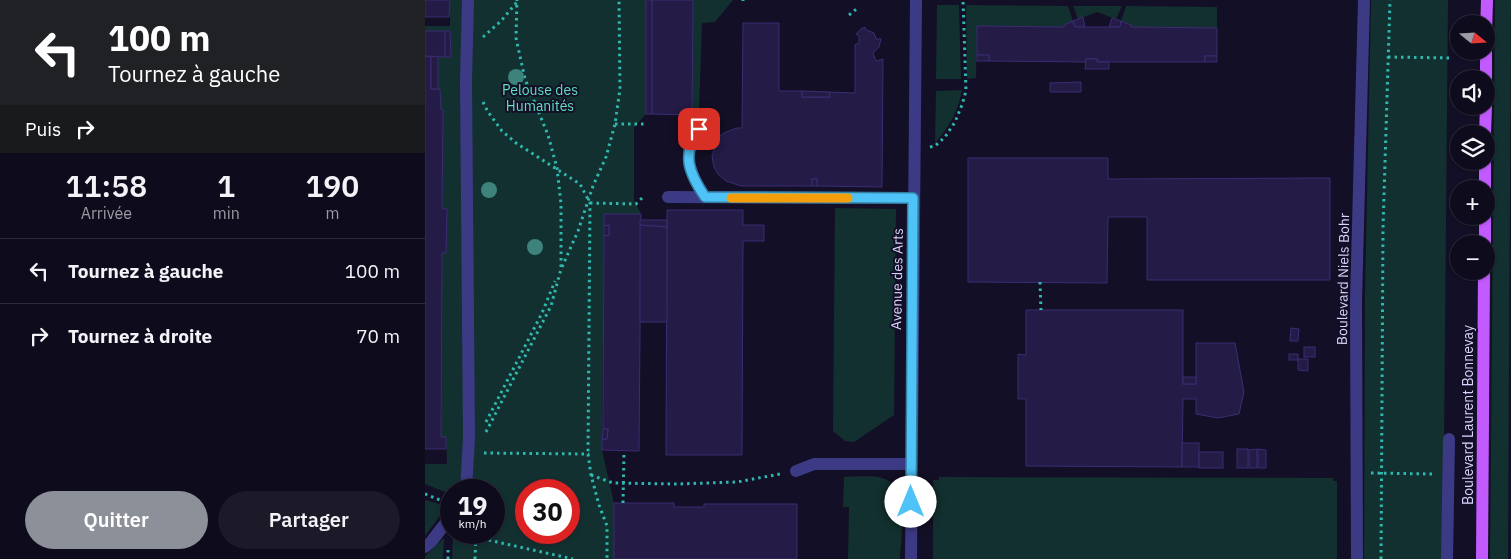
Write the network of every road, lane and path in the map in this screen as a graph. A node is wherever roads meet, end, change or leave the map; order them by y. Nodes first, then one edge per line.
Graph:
1 (468, 0) edge
2 (619, 0) edge
3 (916, 0) edge
4 (963, 0) edge
5 (1364, 0) edge
6 (1390, 0) edge
7 (1487, 0) edge
8 (518, 1) edge
9 (859, 7) dead end
10 (849, 15) dead end
11 (1487, 15) edge
12 (467, 53) junction
13 (1388, 57) junction
14 (1450, 58) edge
15 (481, 96) dead end
16 (706, 122) dead end
17 (615, 124) junction
18 (645, 124) dead end
19 (915, 149) junction
20 (557, 168) junction
21 (645, 196) dead end
22 (668, 197) dead end
23 (705, 197) junction
24 (913, 198) junction
25 (588, 199) junction
26 (591, 203) junction
27 (561, 269) junction
28 (1485, 280) edge
29 (1040, 282) dead end
30 (1041, 310) dead end
31 (469, 438) junction
32 (1449, 439) dead end
33 (624, 450) dead end
34 (468, 453) junction
35 (588, 454) junction
36 (911, 464) junction
37 (796, 471) joint
38 (1366, 473) dead end
39 (1381, 473) junction
40 (1415, 474) dead end
41 (591, 475) junction
42 (467, 479) edge
43 (425, 494) edge
44 (440, 500) edge
45 (623, 502) dead end
46 (440, 530) edge
47 (476, 544) edge
48 (505, 544) edge
49 (425, 547) edge
50 (475, 559) edge
51 (573, 559) edge
52 (607, 559) edge
53 (911, 559) edge
54 (1357, 559) edge
55 (1381, 559) edge
56 (1447, 559) edge
57 (1482, 559) edge

1 - 12 street
2 - 17 path
3 - 19 street, Avenue des Arts
4 - 19 path
5 - 54 street, Boulevard Niels Bohr
6 - 13 path
7 - 11 main road
8 - 12 path
8 - 20 path
9 - 10 path
12 - 31 street
13 - 14 path
13 - 39 path
15 - 20 path
16 - 23 street
17 - 18 path
17 - 25 path
19 - 24 street, Avenue des Arts
20 - 25 path
20 - 27 path
21 - 26 path
22 - 23 street
23 - 24 street
24 - 36 street, Avenue des Arts
25 - 26 path
25 - 27 path
26 - 35 path
27 - 31 path
27 - 34 path
28 - 57 main road, Boulevard Laurent Bonnevay
29 - 30 path
31 - 34 street
32 - 56 street
33 - 45 path, bridge
34 - 35 path
34 - 42 street
35 - 41 path
36 - 37 street
36 - 53 street, Avenue des Arts
37 - 41 path
38 - 39 path
39 - 40 path
39 - 55 path
41 - 52 path
43 - 44 path
46 - 49 street
47 - 50 path
48 - 51 path

